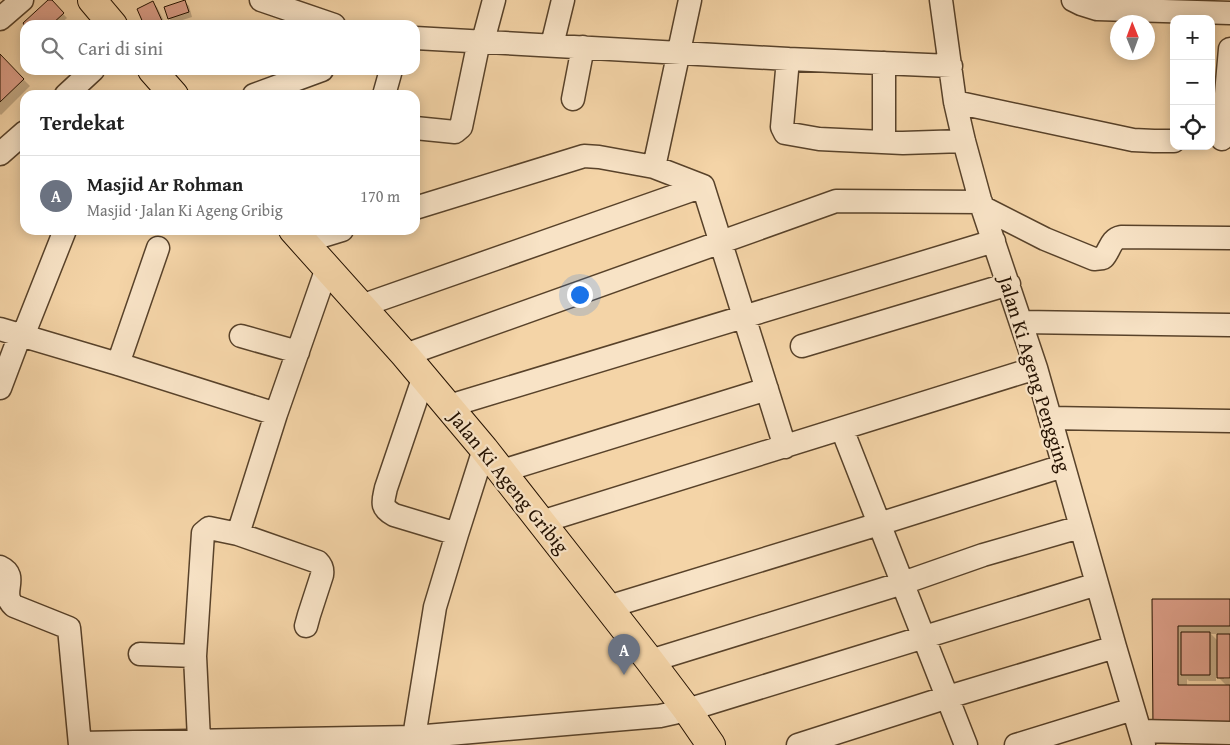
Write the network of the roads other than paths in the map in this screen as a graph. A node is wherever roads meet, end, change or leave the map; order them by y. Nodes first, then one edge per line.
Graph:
1 (22, 0) edge
2 (92, 0) edge
3 (261, 0) edge
4 (494, 0) edge
5 (563, 0) edge
6 (690, 0) edge
7 (941, 0) edge
8 (1073, 0) edge
9 (1097, 4) edge
10 (1230, 12) edge
11 (0, 19) edge
12 (109, 20) edge
13 (319, 20) edge
14 (420, 38) edge
15 (481, 41) junction
16 (552, 45) junction
17 (583, 47) junction
18 (1230, 49) edge
19 (679, 53) junction
20 (788, 59) junction
21 (884, 63) junction
22 (951, 66) junction
23 (88, 75) edge
24 (156, 75) edge
25 (308, 75) edge
26 (390, 75) edge
27 (72, 90) edge
28 (170, 90) edge
29 (268, 90) edge
30 (385, 90) edge
31 (573, 100) dead end
32 (955, 102) junction
33 (420, 129) edge
34 (20, 136) edge
35 (1221, 139) edge
36 (884, 141) junction
37 (964, 141) junction
38 (1170, 141) edge
39 (1, 151) edge
40 (654, 167) junction
41 (703, 186) junction
42 (982, 204) junction
43 (420, 206) edge
44 (63, 235) edge
45 (298, 236) edge
46 (1230, 238) edge
47 (994, 241) junction
48 (720, 242) junction
49 (158, 248) dead end
50 (327, 268) junction
51 (1009, 284) junction
52 (361, 306) junction
53 (744, 317) junction
54 (1021, 322) junction
55 (1230, 324) edge
56 (14, 334) edge
57 (241, 336) dead end
58 (802, 346) dead end
59 (298, 352) junction
60 (405, 355) junction
61 (118, 364) junction
62 (1036, 368) junction
63 (424, 376) junction
64 (0, 388) edge
65 (767, 389) junction
66 (449, 406) junction
67 (276, 414) junction
68 (1050, 418) junction
69 (1230, 421) edge
70 (842, 429) junction
71 (785, 447) junction
72 (484, 449) junction
73 (1063, 466) junction
74 (502, 471) junction
75 (541, 522) junction
76 (880, 524) junction
77 (1080, 527) junction
78 (238, 534) junction
79 (457, 534) junction
80 (0, 567) edge
81 (903, 583) junction
82 (1097, 584) junction
83 (608, 607) junction
84 (306, 626) dead end
85 (924, 637) junction
86 (1114, 647) junction
87 (140, 654) dead end
88 (195, 656) junction
89 (650, 661) junction
90 (948, 697) junction
91 (1133, 709) junction
92 (687, 710) junction
93 (1230, 732) edge
94 (1142, 738) edge
95 (199, 740) junction
96 (414, 741) edge
97 (301, 742) edge
98 (235, 743) edge
99 (80, 744) edge
100 (711, 745) edge
101 (798, 745) edge
102 (966, 745) edge
103 (1016, 745) edge

1 - 11 street
2 - 12 main road
3 - 13 street
4 - 15 street
5 - 16 street
6 - 19 street
7 - 22 street, Jalan Ki Ageng Pengging
8 - 9 street
9 - 10 street
14 - 15 street
15 - 16 street
15 - 33 street
16 - 17 street
17 - 19 street
17 - 31 street
18 - 35 street
19 - 20 street
19 - 40 street
20 - 21 street
20 - 36 street
21 - 22 street
21 - 36 street
22 - 32 street, Jalan Ki Ageng Pengging
23 - 27 street
24 - 28 main road
25 - 29 street
26 - 30 street
32 - 37 street, Jalan Ki Ageng Pengging
32 - 38 street
34 - 39 street
36 - 37 street
37 - 42 street, Jalan Ki Ageng Pengging
40 - 41 street
40 - 43 street
41 - 48 street
41 - 52 street
42 - 46 street
42 - 47 street, Jalan Ki Ageng Pengging
42 - 48 street
44 - 56 street
45 - 50 main road, Jalan Ki Ageng Gribig
47 - 51 street, Jalan Ki Ageng Pengging
47 - 53 street
48 - 53 street
48 - 60 street
49 - 61 street
50 - 52 main road, Jalan Ki Ageng Gribig
50 - 59 street
51 - 54 street, Jalan Ki Ageng Pengging
51 - 58 street
52 - 60 main road, Jalan Ki Ageng Gribig
53 - 65 street
53 - 66 street
54 - 55 street
54 - 62 street, Jalan Ki Ageng Pengging
56 - 61 street
56 - 64 street
57 - 59 street
59 - 67 street
60 - 63 main road, Jalan Ki Ageng Gribig
61 - 67 street
62 - 68 street, Jalan Ki Ageng Pengging
62 - 70 street
63 - 66 main road, Jalan Ki Ageng Gribig
63 - 79 street
65 - 71 street
65 - 74 street
66 - 72 main road, Jalan Ki Ageng Gribig
67 - 78 street
68 - 69 street
68 - 73 street, Jalan Ki Ageng Pengging
70 - 71 street
70 - 76 street
71 - 75 street
72 - 74 main road, Jalan Ki Ageng Gribig
72 - 79 street
73 - 76 street
73 - 77 street, Jalan Ki Ageng Pengging
74 - 75 main road, Jalan Ki Ageng Gribig
75 - 83 main road, Jalan Ki Ageng Gribig
76 - 81 street
76 - 83 street
77 - 81 street
77 - 82 street, Jalan Ki Ageng Pengging
78 - 84 street
78 - 88 street
79 - 96 street
80 - 99 street
81 - 85 street
81 - 89 street
82 - 85 street
82 - 86 street, Jalan Ki Ageng Pengging
83 - 89 main road, Jalan Ki Ageng Gribig
85 - 90 street
85 - 92 street
86 - 90 street
86 - 91 street, Jalan Ki Ageng Pengging
87 - 88 street
88 - 95 street
89 - 92 main road, Jalan Ki Ageng Gribig
90 - 101 street
90 - 102 street
91 - 94 street, Jalan Ki Ageng Pengging
91 - 103 street
92 - 96 street
92 - 100 main road, Jalan Ki Ageng Gribig
93 - 94 street
95 - 98 street
95 - 99 street
96 - 97 street
97 - 98 street

